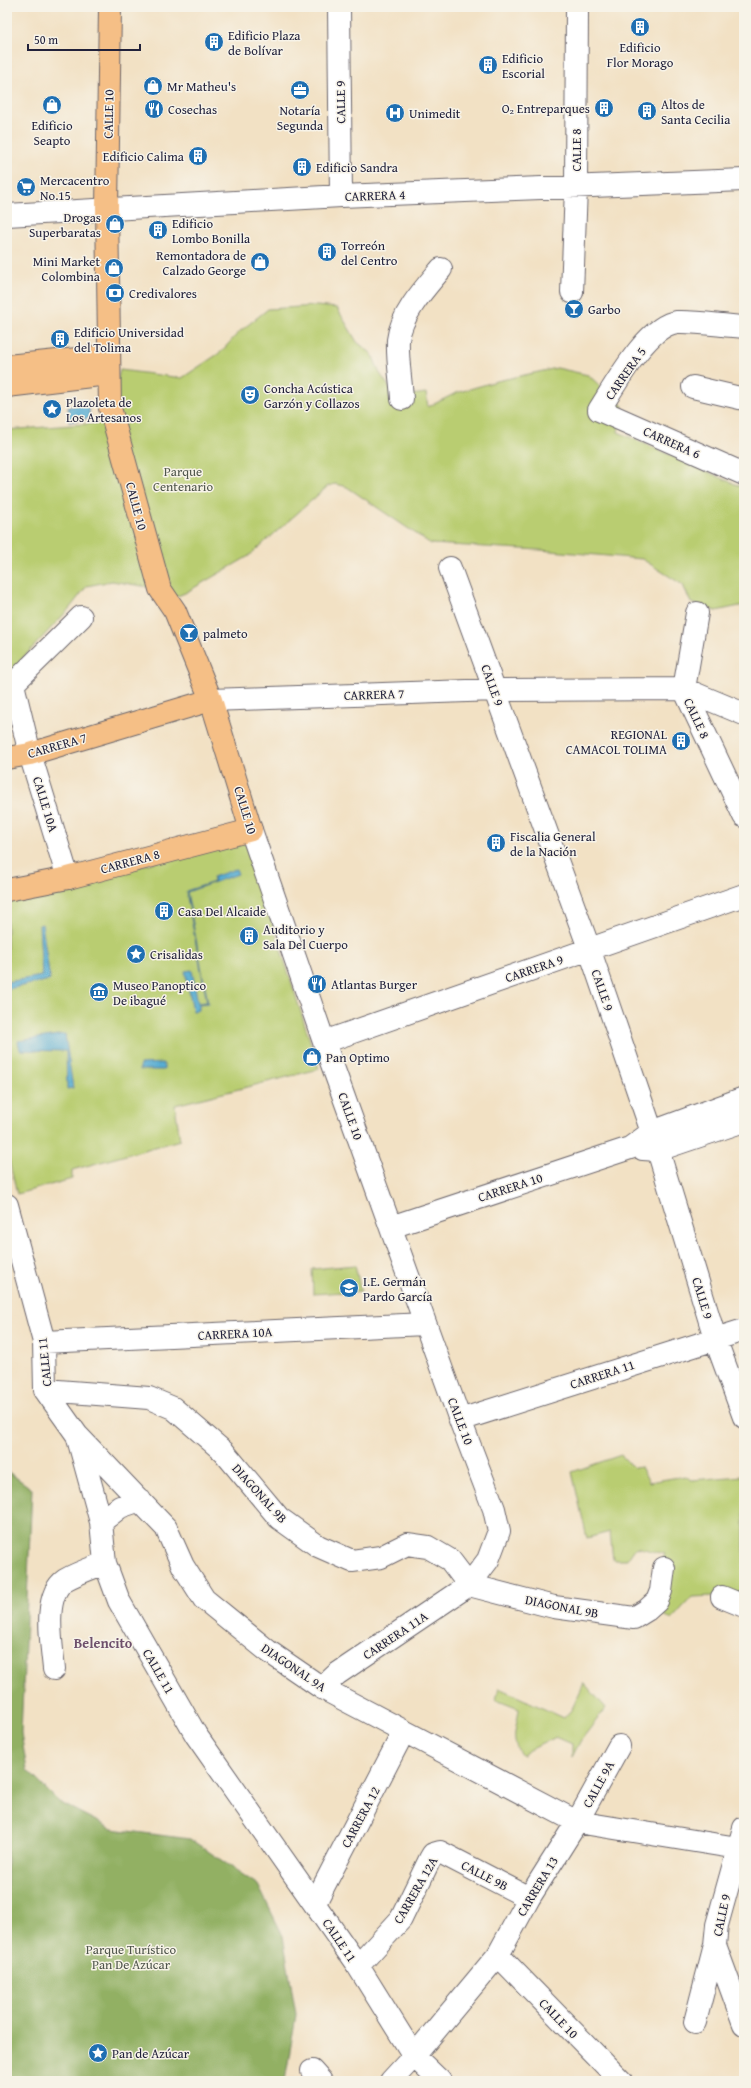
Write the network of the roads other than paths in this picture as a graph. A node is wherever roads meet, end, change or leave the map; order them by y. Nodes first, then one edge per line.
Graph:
1 (110, 7) edge
2 (339, 7) edge
3 (577, 7) edge
4 (744, 180) edge
5 (576, 188) junction
6 (341, 196) junction
7 (107, 208) junction
8 (7, 215) edge
9 (441, 269) dead end
10 (572, 292) dead end
11 (744, 327) edge
12 (108, 365) junction
13 (7, 366) edge
14 (7, 386) edge
15 (693, 387) dead end
16 (744, 399) edge
17 (402, 400) dead end
18 (599, 410) joint
19 (744, 474) edge
20 (450, 568) dead end
21 (697, 613) dead end
22 (81, 617) dead end
23 (10, 685) edge
24 (684, 689) junction
25 (495, 690) junction
26 (211, 700) junction
27 (744, 714) edge
28 (30, 754) junction
29 (7, 758) edge
30 (744, 816) edge
31 (252, 830) junction
32 (68, 878) junction
33 (7, 890) edge
34 (744, 895) edge
35 (589, 948) junction
36 (324, 1042) junction
37 (744, 1098) edge
38 (744, 1121) edge
39 (655, 1141) junction
40 (7, 1205) edge
41 (390, 1227) junction
42 (425, 1324) junction
43 (744, 1330) edge
44 (715, 1338) junction
45 (44, 1342) junction
46 (45, 1390) junction
47 (744, 1417) edge
48 (460, 1420) junction
49 (77, 1435) junction
50 (140, 1500) junction
51 (101, 1522) junction
52 (105, 1563) junction
53 (664, 1568) dead end
54 (469, 1585) junction
55 (722, 1597) dead end
56 (744, 1606) edge
57 (54, 1668) dead end
58 (322, 1688) junction
59 (404, 1731) junction
60 (619, 1746) dead end
61 (577, 1822) junction
62 (742, 1842) edge
63 (440, 1852) joint
64 (529, 1898) junction
65 (315, 1903) junction
66 (715, 1945) junction
67 (498, 1955) junction
68 (358, 1966) junction
69 (695, 2022) dead end
70 (744, 2024) edge
71 (414, 2056) junction
72 (391, 2081) edge
73 (440, 2081) edge
74 (621, 2081) edge

1 - 7 main road, CALLE 10
2 - 6 street, CALLE 9
3 - 5 street, CALLE 8
4 - 5 street, CARRERA 4
5 - 6 street, CARRERA 4
5 - 10 street, CALLE 8
6 - 7 street, CARRERA 4
7 - 8 street, CARRERA 4
7 - 12 main road, CALLE 10
9 - 17 street
11 - 18 street, CARRERA 5
12 - 13 main road
12 - 14 main road
12 - 26 main road, CALLE 10
15 - 16 street
18 - 19 street, CARRERA 6
20 - 25 street, CALLE 9
21 - 24 street, CALLE 8
22 - 23 street
23 - 28 street, CALLE 10A
24 - 25 street, CARRERA 7
24 - 27 street, CARRERA 7
24 - 30 street, CALLE 8
25 - 26 street, CARRERA 7
25 - 35 street, CALLE 9
26 - 28 main road, CARRERA 7
26 - 31 main road, CALLE 10
28 - 29 main road, CARRERA 7
28 - 32 street, CALLE 10A
31 - 32 main road, CARRERA 8
31 - 36 street, CALLE 10
32 - 33 main road, CARRERA 8
34 - 35 street, CARRERA 9
35 - 36 street, CARRERA 9
35 - 39 street, CALLE 9
36 - 41 street, CALLE 10
37 - 39 street, CARRERA 10
38 - 39 street, CARRERA 10
39 - 41 street, CARRERA 10
39 - 44 street, CALLE 9
40 - 45 street, CALLE 11
41 - 42 street, CALLE 10
42 - 45 street, CARRERA 10A
42 - 48 street, CALLE 10
43 - 44 street, CARRERA 11
44 - 47 street, CALLE 9
44 - 48 street, CARRERA 11
45 - 46 street, CALLE 11
46 - 49 street, CALLE 11
46 - 54 street, DIAGONAL 9B
48 - 54 street, CALLE 10
49 - 50 street, DIAGONAL 9A
49 - 51 street, CALLE 11
50 - 51 street
50 - 58 street, DIAGONAL 9A
51 - 52 street, CALLE 11
52 - 57 street
52 - 65 street, CALLE 11
53 - 54 street, DIAGONAL 9B
54 - 58 street, CARRERA 11A
55 - 56 street
58 - 59 street, DIAGONAL 9A
59 - 61 street, DIAGONAL 9A
59 - 65 street, CARRERA 12
60 - 61 street, CALLE 9A
61 - 62 street
61 - 64 street, CARRERA 13
62 - 66 street, CALLE 9
63 - 64 street, CALLE 9B
63 - 68 street, CARRERA 12A
64 - 67 street, CARRERA 13
65 - 68 street, CALLE 11
66 - 69 street
66 - 70 street, CALLE 9
67 - 71 street, CARRERA 13
67 - 74 street, CALLE 10
68 - 71 street, CALLE 11
71 - 72 street, CARRERA 13
71 - 73 street, CALLE 11

